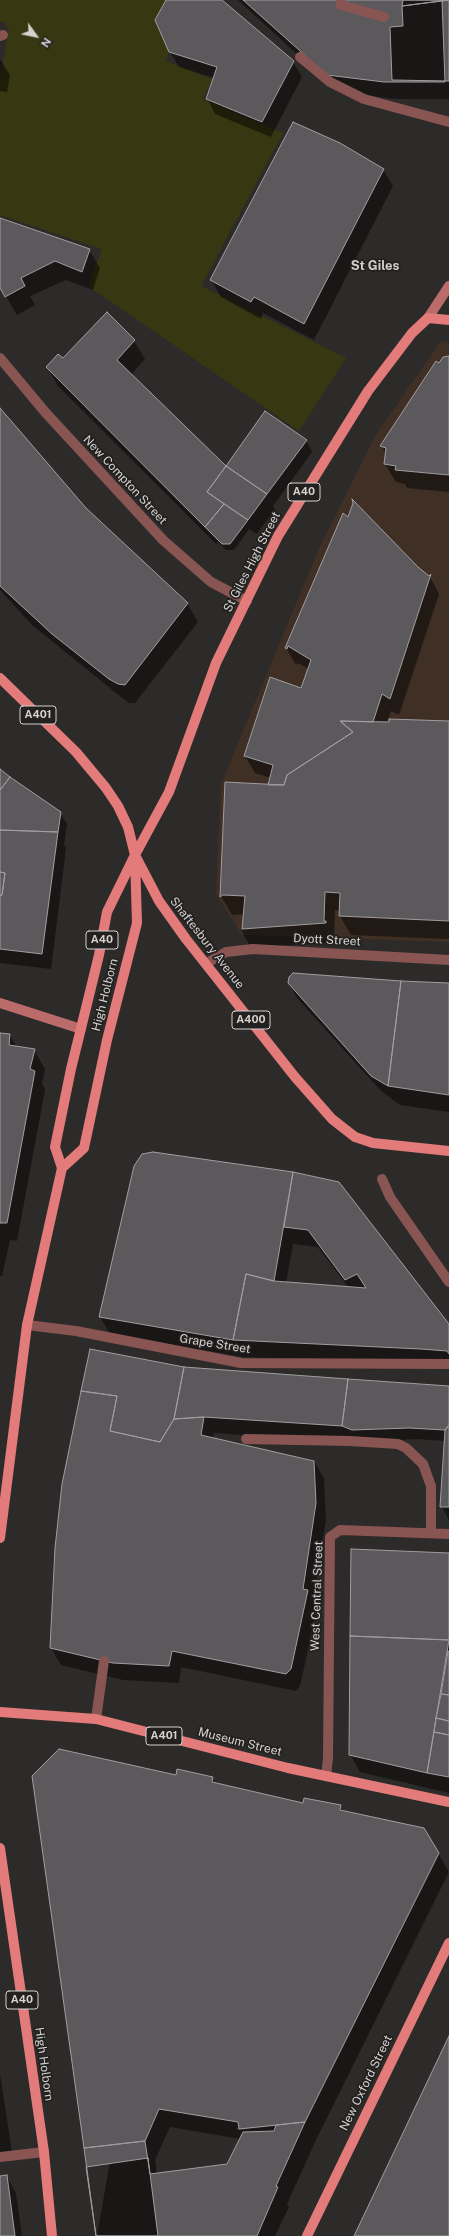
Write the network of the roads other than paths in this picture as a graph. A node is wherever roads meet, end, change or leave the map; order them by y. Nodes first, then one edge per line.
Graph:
1 (341, 0) edge
2 (384, 16) dead end
3 (300, 57) dead end
4 (449, 122) edge
5 (449, 286) edge
6 (428, 318) junction
7 (449, 320) edge
8 (0, 358) edge
9 (247, 600) junction
10 (0, 678) edge
11 (135, 855) junction
12 (449, 960) edge
13 (207, 963) junction
14 (0, 1003) edge
15 (81, 1029) junction
16 (449, 1151) edge
17 (62, 1168) junction
18 (382, 1178) dead end
19 (449, 1282) edge
20 (27, 1325) junction
21 (449, 1364) edge
22 (246, 1439) dead end
23 (431, 1533) junction
24 (449, 1534) edge
25 (0, 1538) edge
26 (104, 1661) dead end
27 (0, 1712) edge
28 (96, 1719) junction
29 (326, 1776) junction
30 (449, 1802) edge
31 (0, 1848) edge
32 (449, 1942) edge
33 (44, 2152) junction
34 (0, 2157) edge
35 (52, 2236) edge
36 (307, 2236) edge

1 - 2 street
3 - 4 street
5 - 6 main road, St Giles High Street
6 - 7 main road
6 - 9 main road, St Giles High Street / A40
8 - 9 street, New Compton Street
9 - 11 main road, St Giles High Street / A40
10 - 11 main road, Shaftesbury Avenue / A401
11 - 13 main road, Shaftesbury Avenue / A400
11 - 15 main road, High Holborn / A40
11 - 17 main road, High Holborn
12 - 13 street, Dyott Street
13 - 16 main road, Shaftesbury Avenue / A400
14 - 15 main road
15 - 17 main road, High Holborn / A40
17 - 20 main road
18 - 19 street
20 - 21 street, Grape Street
20 - 25 main road
22 - 23 street
23 - 24 street, West Central Street
23 - 29 street, West Central Street
26 - 28 street
27 - 28 main road, Museum Street / A401
28 - 29 main road, Museum Street / A401
29 - 30 main road, Museum Street / A401
31 - 33 main road, High Holborn / A40
32 - 36 main road, New Oxford Street
33 - 34 street
33 - 35 main road, High Holborn / A40

